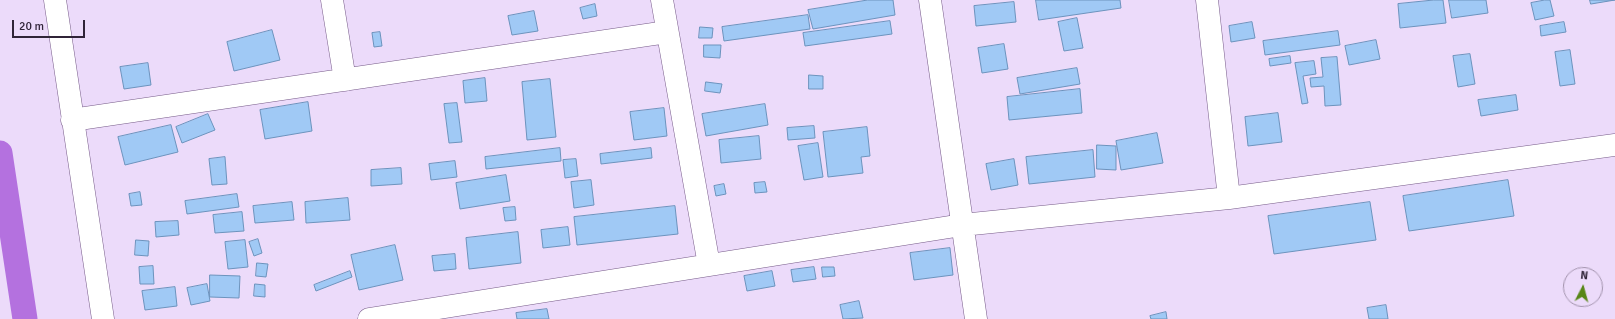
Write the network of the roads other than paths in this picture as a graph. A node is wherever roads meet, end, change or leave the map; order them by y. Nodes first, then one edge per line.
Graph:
1 (55, 0) edge
2 (332, 0) edge
3 (662, 0) edge
4 (930, 0) edge
5 (1207, 0) edge
6 (667, 32) junction
7 (345, 80) junction
8 (72, 120) junction
9 (1615, 145) edge
10 (1229, 198) junction
11 (962, 226) junction
12 (709, 265) junction
13 (376, 318) edge
14 (103, 319) edge
15 (976, 319) edge

1 - 8 street
2 - 7 street
3 - 6 street
4 - 11 street
5 - 10 street
6 - 7 street
6 - 12 street
7 - 8 street
8 - 14 street
9 - 10 street
10 - 11 street
11 - 12 street
11 - 15 street
12 - 13 street

